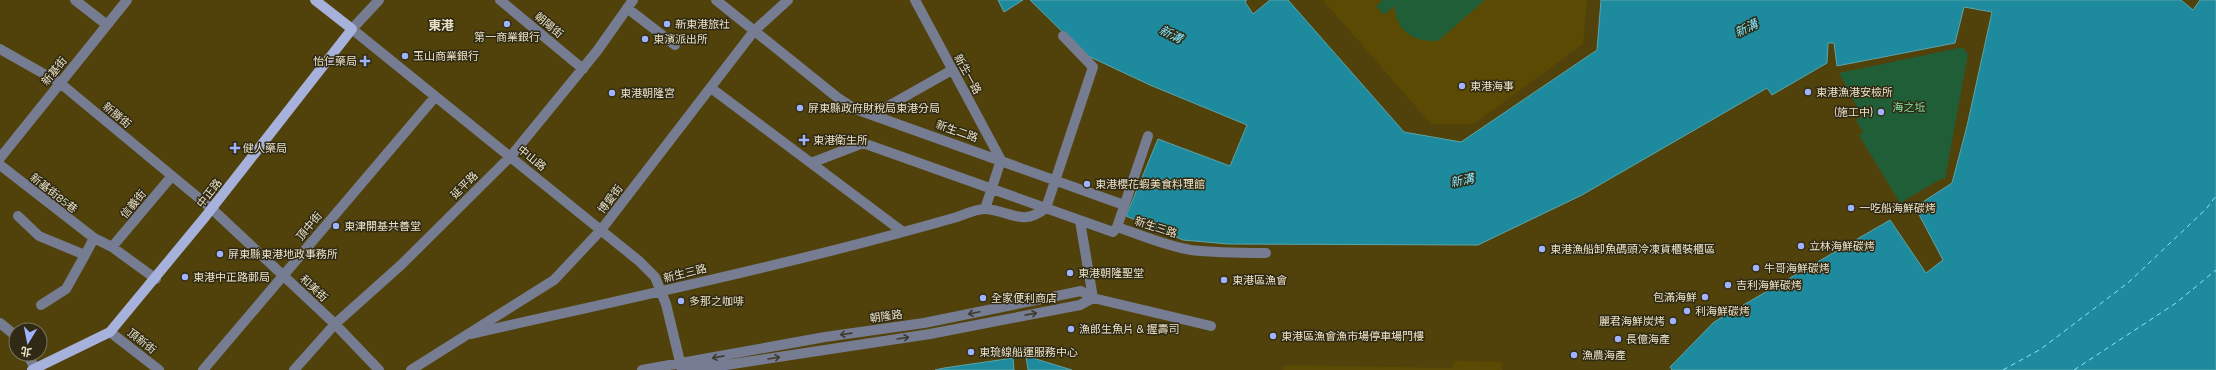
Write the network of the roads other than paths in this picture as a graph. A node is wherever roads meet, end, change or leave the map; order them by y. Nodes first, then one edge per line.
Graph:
1 (75, 0) edge
2 (127, 0) edge
3 (315, 0) edge
4 (379, 0) edge
5 (500, 0) edge
6 (716, 0) edge
7 (788, 0) edge
8 (914, 0) edge
9 (630, 4) edge
10 (107, 25) junction
11 (352, 29) junction
12 (754, 31) junction
13 (1063, 36) dead end
14 (675, 45) dead end
15 (0, 49) edge
16 (583, 69) junction
17 (952, 70) junction
18 (60, 83) junction
19 (711, 88) junction
20 (435, 97) junction
21 (880, 117) junction
22 (1148, 136) dead end
23 (511, 156) junction
24 (0, 158) edge
25 (1001, 160) junction
26 (811, 163) junction
27 (0, 166) edge
28 (171, 177) junction
29 (1055, 180) junction
30 (992, 187) junction
31 (1124, 205) junction
32 (1046, 208) junction
33 (212, 209) junction
34 (985, 209) junction
35 (18, 216) dead end
36 (1080, 221) junction
37 (1117, 227) junction
38 (601, 230) junction
39 (903, 232) junction
40 (94, 238) junction
41 (112, 247) junction
42 (1266, 253) dead end
43 (85, 255) junction
44 (283, 275) junction
45 (156, 279) junction
46 (661, 291) junction
47 (1093, 298) junction
48 (40, 305) dead end
49 (0, 323) edge
50 (335, 324) junction
51 (1211, 326) dead end
52 (8, 330) edge
53 (110, 332) junction
54 (471, 334) junction
55 (681, 367) edge
56 (723, 368) edge
57 (34, 369) edge
58 (159, 370) edge
59 (202, 370) edge
60 (294, 370) edge
61 (379, 370) edge
62 (411, 370) edge
63 (642, 370) edge

1 - 10 street
2 - 10 street, 新基街
3 - 11 main road, 中山路
4 - 11 street, 中正路
5 - 16 street, 朝陽街
6 - 12 street, 新生二路
7 - 12 street, 博愛街
8 - 17 street, 新生一路
9 - 14 street
9 - 16 street, 延平路
10 - 18 street, 新基街
11 - 20 street, 中山路
11 - 33 main road, 中正路
12 - 19 street, 博愛街
12 - 21 street, 新生二路
13 - 29 street
15 - 18 street, 新勝街
16 - 23 street, 延平路
17 - 21 street
17 - 25 street, 新生一路
18 - 24 street, 新基街
18 - 28 street, 新勝街
19 - 26 street
19 - 38 street, 博愛街
20 - 23 street, 中山路
20 - 44 street, 頂中街
21 - 25 street, 新生二路
22 - 31 street
23 - 38 street, 中山路
23 - 50 street, 延平路
25 - 29 street, 新生二路
25 - 30 street
26 - 30 street, 新生三路
26 - 39 street
27 - 40 street, 新基街85巷
28 - 33 street, 新勝街
28 - 41 street, 信義街
29 - 31 street, 新生二路
29 - 32 street
30 - 32 street, 新生三路
30 - 34 street
31 - 37 street
32 - 34 street, 新生三路
32 - 36 street, 新生三路
33 - 44 street, 和美街
33 - 45 main road, 中正路
34 - 39 street, 新生三路
35 - 43 street
36 - 37 street, 新生三路
36 - 47 street
37 - 42 street, 新生三路
38 - 46 street, 中山路
38 - 54 street, 博愛街
39 - 46 street, 新生三路
40 - 41 street, 新基街85巷
40 - 43 street
41 - 45 street, 新基街85巷
43 - 48 street
44 - 50 street, 和美街
44 - 59 street, 頂中街
45 - 53 main road, 中正路
46 - 54 street, 新生三路
46 - 55 street, 中山路
47 - 51 street, 朝隆路
47 -> 55 street, 朝隆路
56 -> 47 street, 朝隆路
49 - 52 street
50 - 60 street, 延平路
50 - 61 street, 和美街
53 - 57 main road, 中正路
53 - 58 street, 頂新街
54 - 62 street, 博愛街
55 - 56 street, 朝隆路
55 - 63 street, 朝隆路

